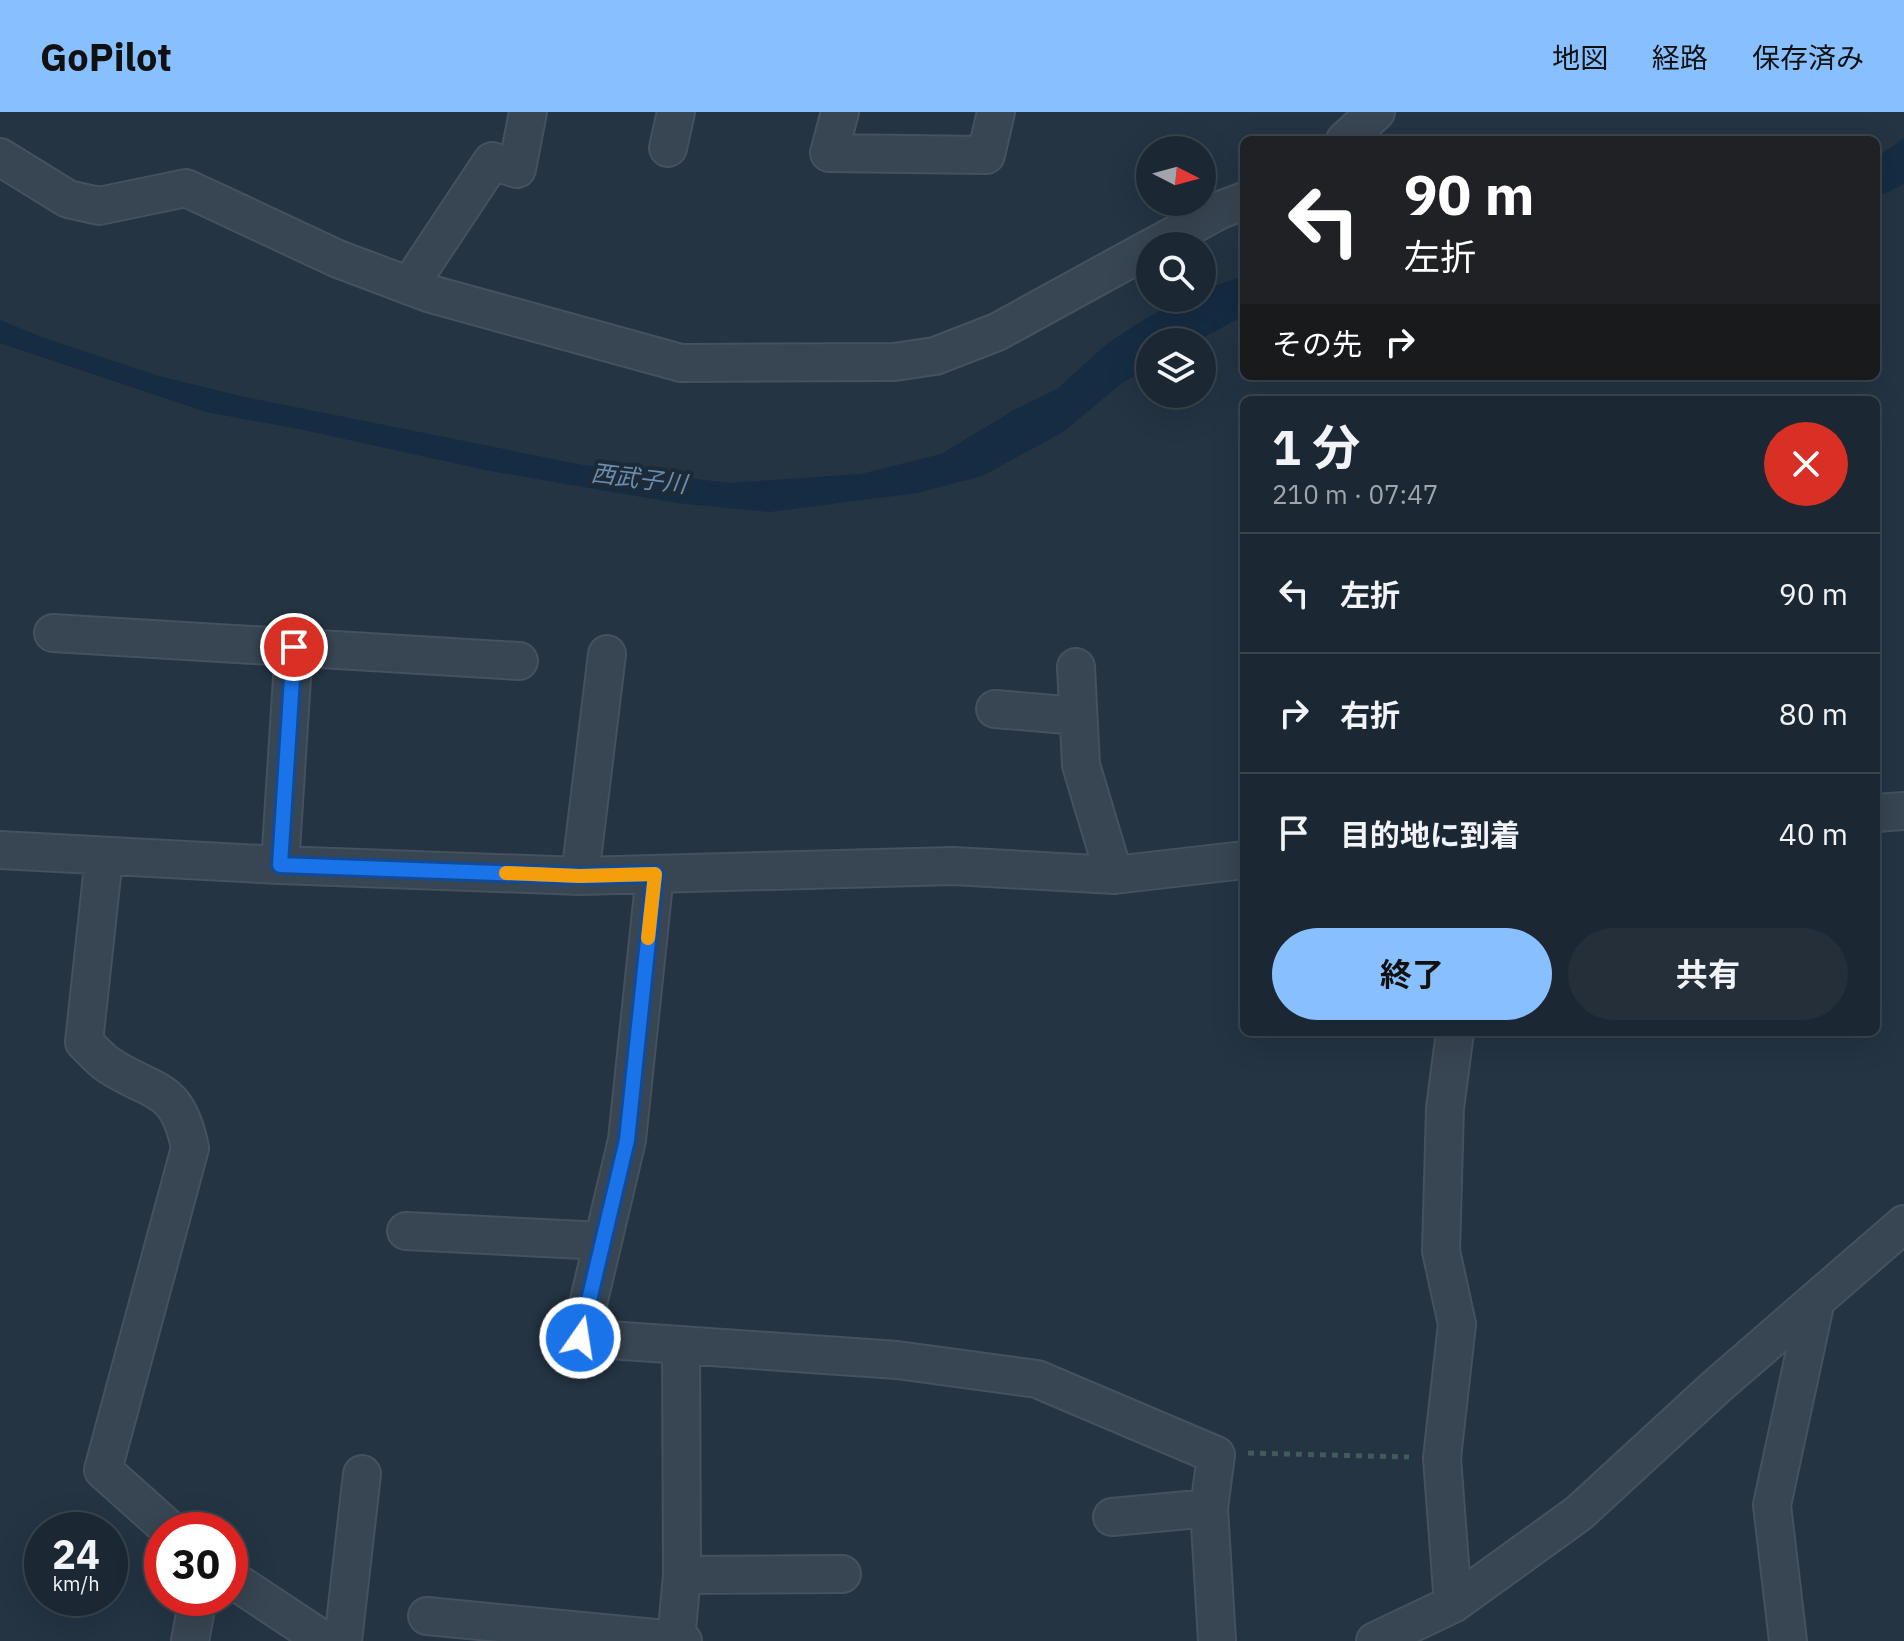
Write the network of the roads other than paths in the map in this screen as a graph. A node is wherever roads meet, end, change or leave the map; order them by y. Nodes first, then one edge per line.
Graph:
1 (528, 112) edge
2 (676, 112) edge
3 (840, 112) edge
4 (996, 112) edge
5 (1376, 112) edge
6 (1349, 136) edge
7 (668, 148) dead end
8 (0, 157) edge
9 (1240, 202) edge
10 (1180, 232) edge
11 (1136, 256) edge
12 (409, 286) junction
13 (53, 633) dead end
14 (294, 647) junction
15 (607, 654) dead end
16 (519, 661) dead end
17 (1076, 667) dead end
18 (995, 709) dead end
19 (1078, 716) junction
20 (1904, 811) edge
21 (1880, 813) edge
22 (0, 850) edge
23 (104, 857) junction
24 (1240, 860) edge
25 (280, 865) junction
26 (655, 874) junction
27 (1114, 875) junction
28 (580, 876) junction
29 (1454, 1036) edge
30 (1904, 1224) edge
31 (406, 1231) dead end
32 (603, 1241) junction
33 (1816, 1300) junction
34 (681, 1345) junction
35 (362, 1474) dead end
36 (1209, 1508) junction
37 (150, 1512) edge
38 (1112, 1517) dead end
39 (842, 1574) dead end
40 (682, 1575) junction
41 (248, 1590) edge
42 (1453, 1604) junction
43 (195, 1616) edge
44 (427, 1616) dead end
45 (680, 1640) edge
46 (190, 1641) edge
47 (325, 1641) edge
48 (343, 1641) edge
49 (1217, 1641) edge
50 (1375, 1641) edge
51 (1788, 1641) edge

1 - 12 street
2 - 7 street
3 - 4 street
5 - 6 street
8 - 12 street
9 - 10 street
11 - 12 street
13 - 14 street
14 - 16 street
14 - 25 street
15 - 28 street
17 - 19 street
18 - 19 street
19 - 27 street
20 - 21 street
22 - 23 street
23 - 25 street
23 - 37 street
24 - 27 street
25 - 28 street
26 - 27 street
26 - 28 street
26 - 32 street
29 - 42 street
30 - 33 street
31 - 32 street
32 - 34 street
33 - 42 street
33 - 51 street
34 - 36 street
34 - 40 street
35 - 48 street
36 - 38 street
36 - 49 street
39 - 40 street
40 - 45 street
41 - 47 street
42 - 50 street
43 - 46 street
44 - 45 street

